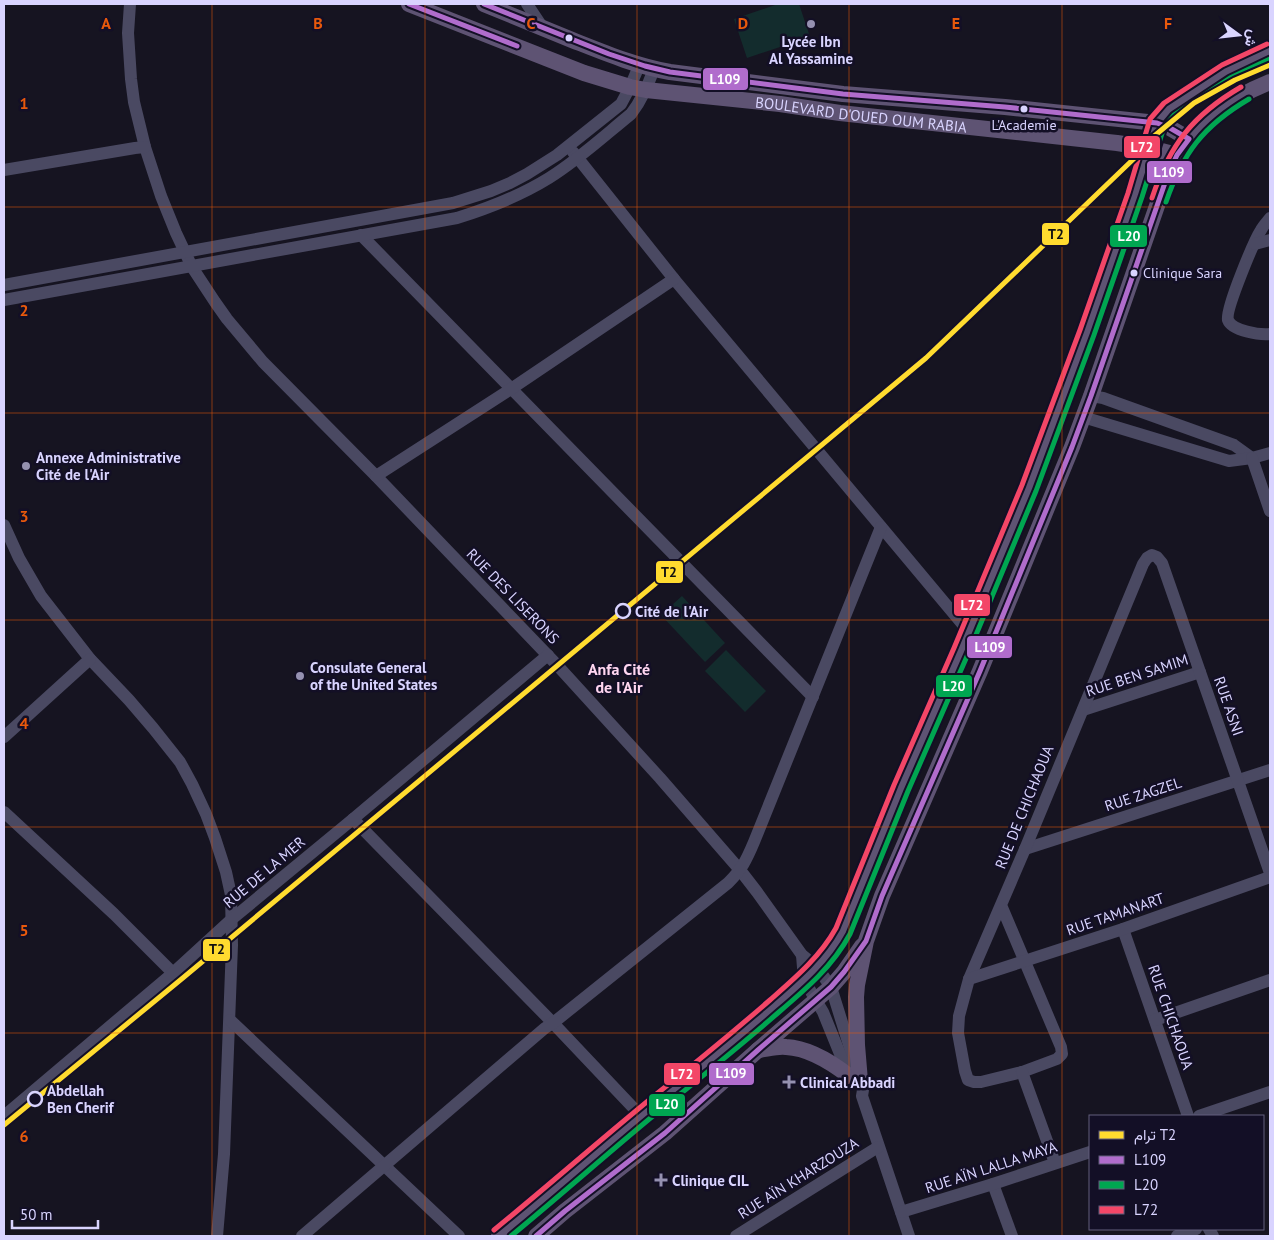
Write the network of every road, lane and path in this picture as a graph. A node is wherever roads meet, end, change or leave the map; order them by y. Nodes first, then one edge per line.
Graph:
1 (130, 4) edge
2 (409, 4) edge
3 (484, 4) edge
4 (527, 4) edge
5 (543, 28) junction
6 (1270, 51) edge
7 (647, 67) junction
8 (1270, 82) edge
9 (638, 89) junction
10 (1157, 123) junction
11 (1189, 139) junction
12 (568, 146) junction
13 (145, 147) junction
14 (1150, 148) junction
15 (1177, 155) junction
16 (577, 158) junction
17 (4, 170) edge
18 (1270, 218) edge
19 (361, 235) junction
20 (1270, 240) edge
21 (1255, 244) junction
22 (185, 253) junction
23 (192, 267) junction
24 (674, 279) junction
25 (4, 285) edge
26 (4, 300) edge
27 (1270, 334) edge
28 (511, 388) junction
29 (1091, 396) junction
30 (1084, 417) junction
31 (1270, 453) edge
32 (1252, 458) junction
33 (376, 476) junction
34 (1270, 511) edge
35 (4, 525) edge
36 (881, 527) junction
37 (1152, 555) joint
38 (970, 632) junction
39 (548, 655) junction
40 (90, 659) junction
41 (1200, 672) junction
42 (812, 697) junction
43 (1083, 710) junction
44 (4, 737) edge
45 (1270, 770) edge
46 (1238, 780) junction
47 (4, 812) edge
48 (353, 819) junction
49 (1025, 849) junction
50 (740, 870) junction
51 (1270, 873) edge
52 (1270, 877) edge
53 (1001, 905) junction
54 (232, 919) junction
55 (1123, 930) junction
56 (866, 941) junction
57 (802, 956) junction
58 (1024, 961) junction
59 (817, 967) junction
60 (173, 973) junction
61 (969, 979) junction
62 (804, 980) junction
63 (1270, 980) edge
64 (831, 987) junction
65 (816, 1001) junction
66 (230, 1020) junction
67 (1155, 1020) junction
68 (553, 1023) junction
69 (758, 1050) junction
70 (1022, 1072) junction
71 (857, 1085) junction
72 (1270, 1092) edge
73 (1188, 1115) edge
74 (1202, 1115) edge
75 (4, 1116) edge
76 (641, 1116) junction
77 (878, 1147) junction
78 (1089, 1152) edge
79 (1055, 1164) junction
80 (384, 1166) junction
81 (994, 1184) junction
82 (901, 1212) junction
83 (1193, 1230) edge
84 (217, 1236) edge
85 (302, 1236) edge
86 (459, 1236) edge
87 (500, 1236) edge
88 (536, 1236) edge
89 (736, 1236) edge
90 (909, 1236) edge
91 (1012, 1236) edge
92 (1177, 1236) edge

1 - 13 street, RUE DES LISERONS
2 - 9 main road, BOULEVARD D'OUED OUM RABIA
3 - 5 main road, BOULEVARD D'OUED OUM RABIA
4 - 5 street
5 - 7 main road, BOULEVARD D'OUED OUM RABIA
6 - 10 main road
7 - 9 street
7 - 10 main road, BOULEVARD D'OUED OUM RABIA
8 - 11 main road
9 - 12 street
9 - 14 main road, BOULEVARD D'OUED OUM RABIA
9 - 16 street
10 - 11 main road, BOULEVARD D'OUED OUM RABIA
10 - 14 main road
11 - 15 main road
12 - 16 street
12 - 22 street
13 - 17 street
13 - 22 street, RUE DES LISERONS
14 - 15 main road, BOULEVARD D'OUED OUM RABIA
14 - 38 main road
15 - 29 main road
16 - 19 street
16 - 24 street
18 - 21 street
19 - 23 street
19 - 28 street
20 - 21 street
21 - 27 street
22 - 23 street, RUE DES LISERONS
22 - 25 street
23 - 26 street
23 - 33 street, RUE DES LISERONS
24 - 28 street
24 - 36 street
28 - 33 street
28 - 42 street
29 - 30 main road
29 - 32 street
30 - 32 street
30 - 56 main road
31 - 32 street
32 - 34 street
33 - 39 street, RUE DES LISERONS
35 - 40 street
36 - 38 street
36 - 42 street
37 - 41 street, RUE ASNI
37 - 43 street, RUE DE CHICHAOUA
38 - 59 main road
39 - 48 street, RUE DE LA MER
39 - 50 street, RUE DES LISERONS
40 - 44 street
40 - 54 street
41 - 43 street, RUE BEN SAMIM
41 - 46 street, RUE ASNI
42 - 50 street
43 - 49 street, RUE DE CHICHAOUA
45 - 46 street, RUE ZAGZEL
46 - 49 street, RUE ZAGZEL
46 - 51 street, RUE ASNI
47 - 60 street
48 - 54 street, RUE DE LA MER
48 - 68 street
49 - 53 street, RUE DE CHICHAOUA
50 - 57 street, RUE DES LISERONS
50 - 68 street
52 - 55 street, RUE TAMANART
53 - 58 street
53 - 61 street, RUE DE CHICHAOUA
54 - 60 street, RUE DE LA MER
54 - 66 street
55 - 58 street, RUE TAMANART
55 - 67 street, RUE CHICHAOUA
56 - 64 main road
56 - 71 main road
57 - 59 street, RUE DES LISERONS
57 - 62 street, RUE DES LISERONS
58 - 61 street, RUE TAMANART
58 - 70 street
59 - 62 main road
59 - 64 street, RUE DES LISERONS
60 - 75 street, RUE DE LA MER
61 - 70 street, RUE DE CHICHAOUA
62 - 65 street
62 - 76 main road
63 - 67 street
64 - 65 main road
64 - 71 street, RUE DES LISERONS
65 - 69 main road
65 - 71 street
66 - 80 street
66 - 84 street
67 - 73 street, RUE CHICHAOUA
68 - 76 street
68 - 80 street
69 - 71 main road
69 - 88 main road
70 - 79 street
71 - 77 street
72 - 74 street
76 - 87 main road
77 - 82 street
77 - 89 street, RUE AÏN KHARZOUZA
78 - 79 street, RUE AÏN LALLA MAYA
79 - 81 street, RUE AÏN LALLA MAYA
80 - 85 street
80 - 86 street
81 - 82 street, RUE AÏN LALLA MAYA
81 - 91 street
82 - 90 street
83 - 92 street

